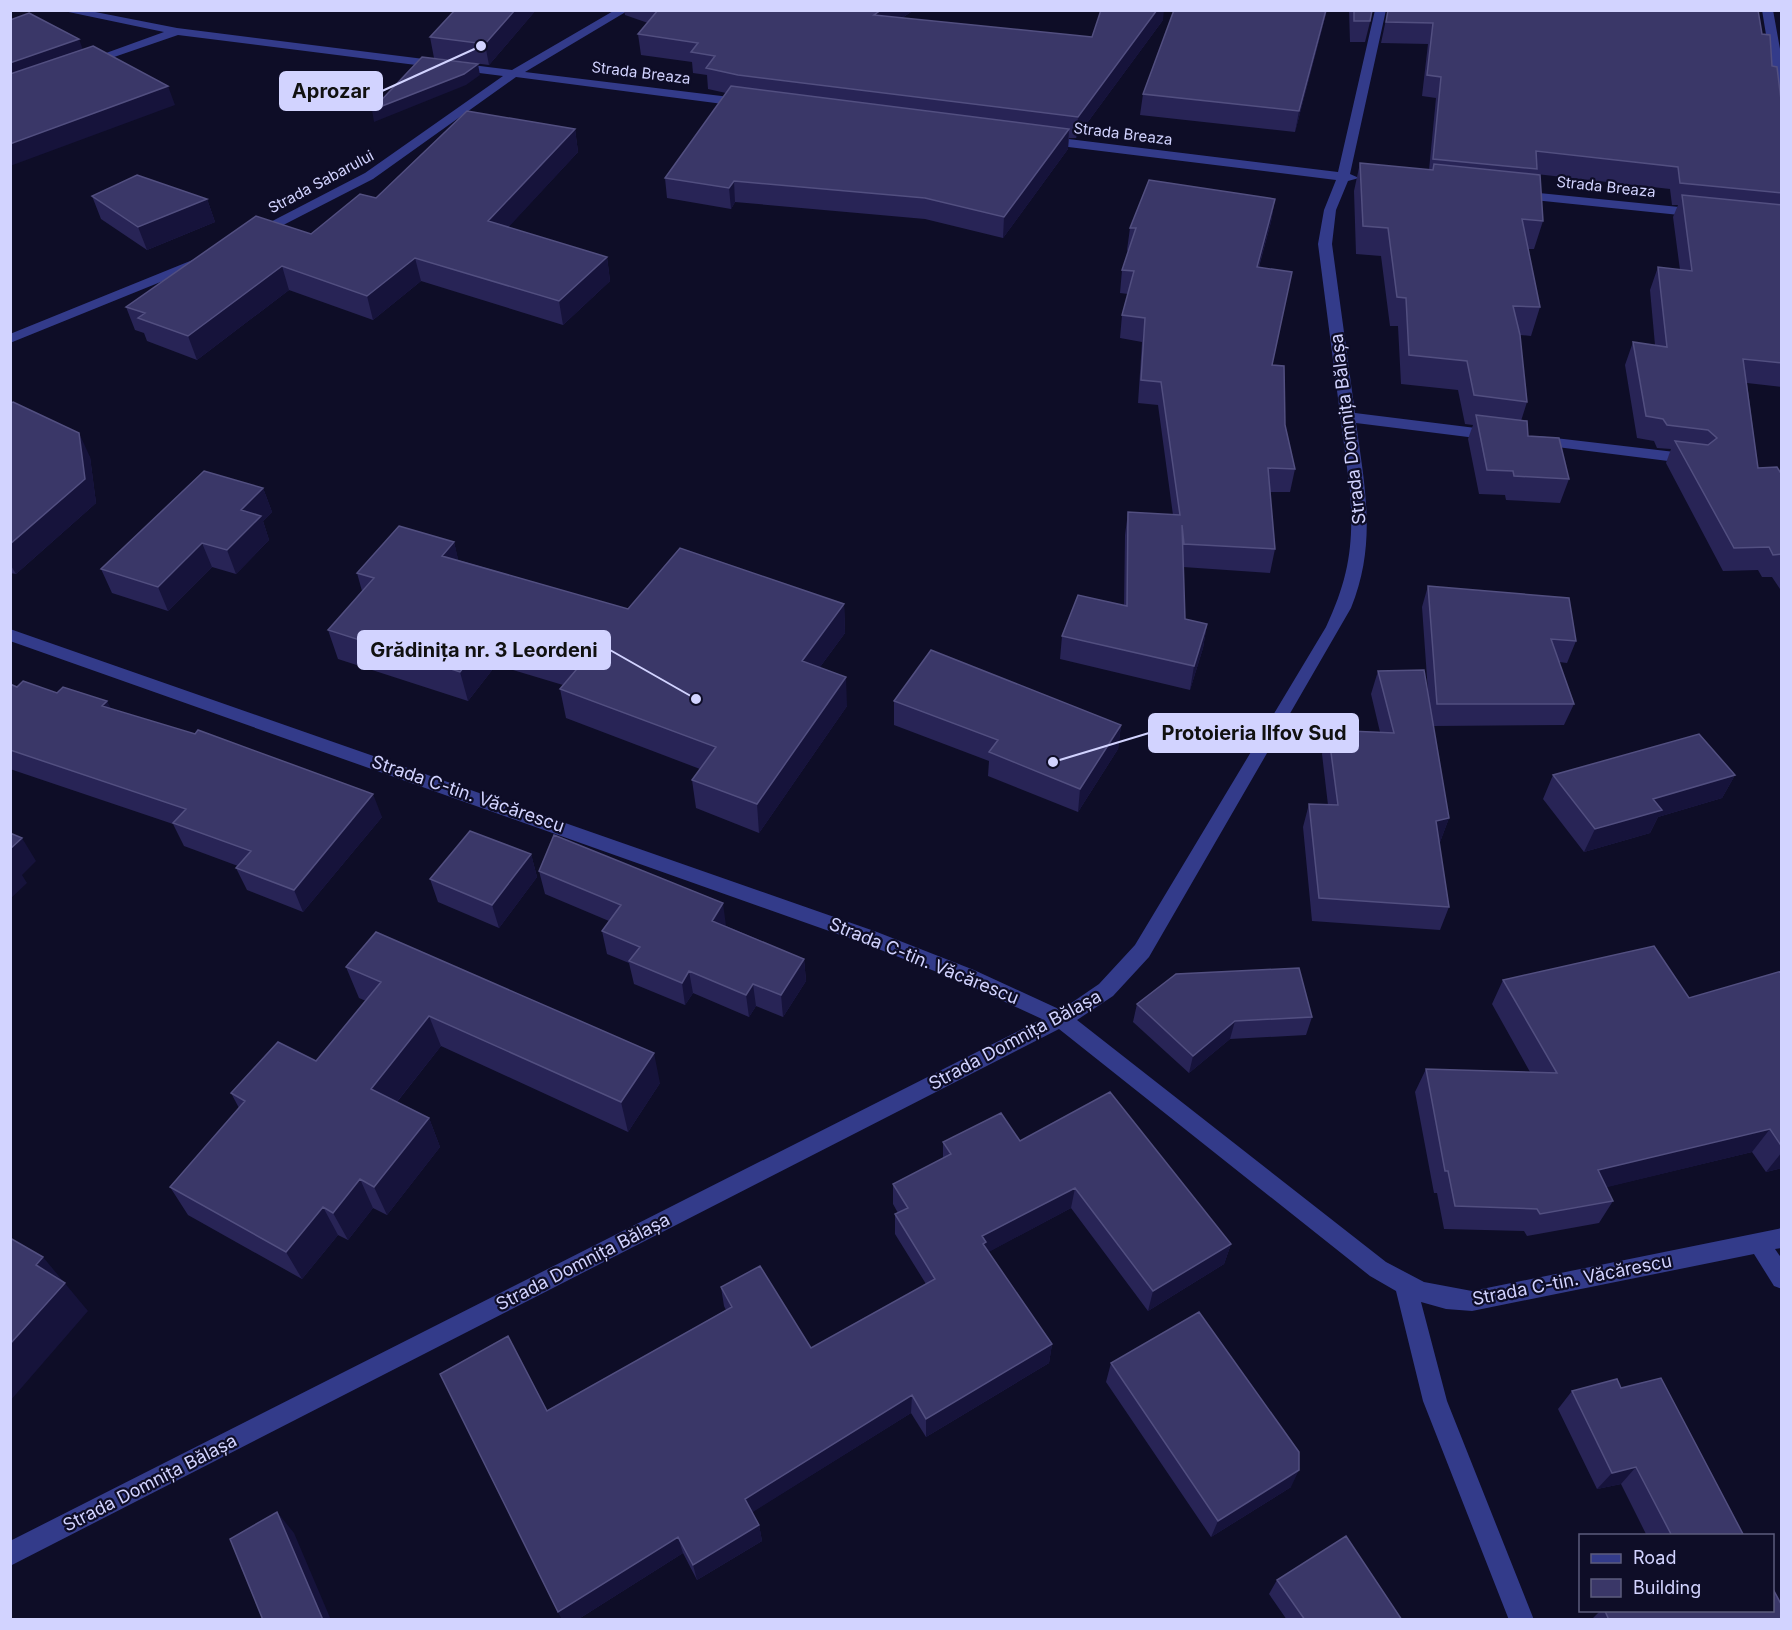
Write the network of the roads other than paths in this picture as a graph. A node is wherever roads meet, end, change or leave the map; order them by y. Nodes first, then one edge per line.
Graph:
1 (64, 10) edge
2 (624, 10) edge
3 (1381, 10) edge
4 (1767, 10) edge
5 (177, 31) junction
6 (77, 67) edge
7 (513, 74) junction
8 (1782, 96) edge
9 (764, 105) edge
10 (1034, 139) edge
11 (1343, 178) junction
12 (1363, 179) edge
13 (1510, 194) edge
14 (1711, 214) edge
15 (242, 241) edge
16 (212, 255) edge
17 (10, 339) edge
18 (1348, 417) junction
19 (1698, 460) edge
20 (10, 635) edge
21 (1061, 1019) junction
22 (1782, 1238) edge
23 (1759, 1243) junction
24 (1782, 1279) edge
25 (1406, 1286) junction
26 (10, 1554) edge
27 (1522, 1620) edge

1 - 5 street, Strada Breaza
2 - 7 street, Strada Sabarului
3 - 11 street, Strada Domnița Bălașa
4 - 8 street
5 - 6 street
5 - 7 street, Strada Breaza
7 - 9 street, Strada Breaza
7 - 15 street, Strada Sabarului
10 - 11 street, Strada Breaza
11 - 12 street, Strada Breaza
11 - 18 street, Strada Domnița Bălașa
13 - 14 street, Strada Breaza
16 - 17 street
18 - 19 street
18 - 21 street, Strada Domnița Bălașa
20 - 21 street, Strada C-tin. Văcărescu
21 - 25 street, Strada C-tin. Văcărescu
21 - 26 street, Strada Domnița Bălașa
22 - 23 street, Strada C-tin. Văcărescu
23 - 24 street
23 - 25 street, Strada C-tin. Văcărescu
25 - 27 street

